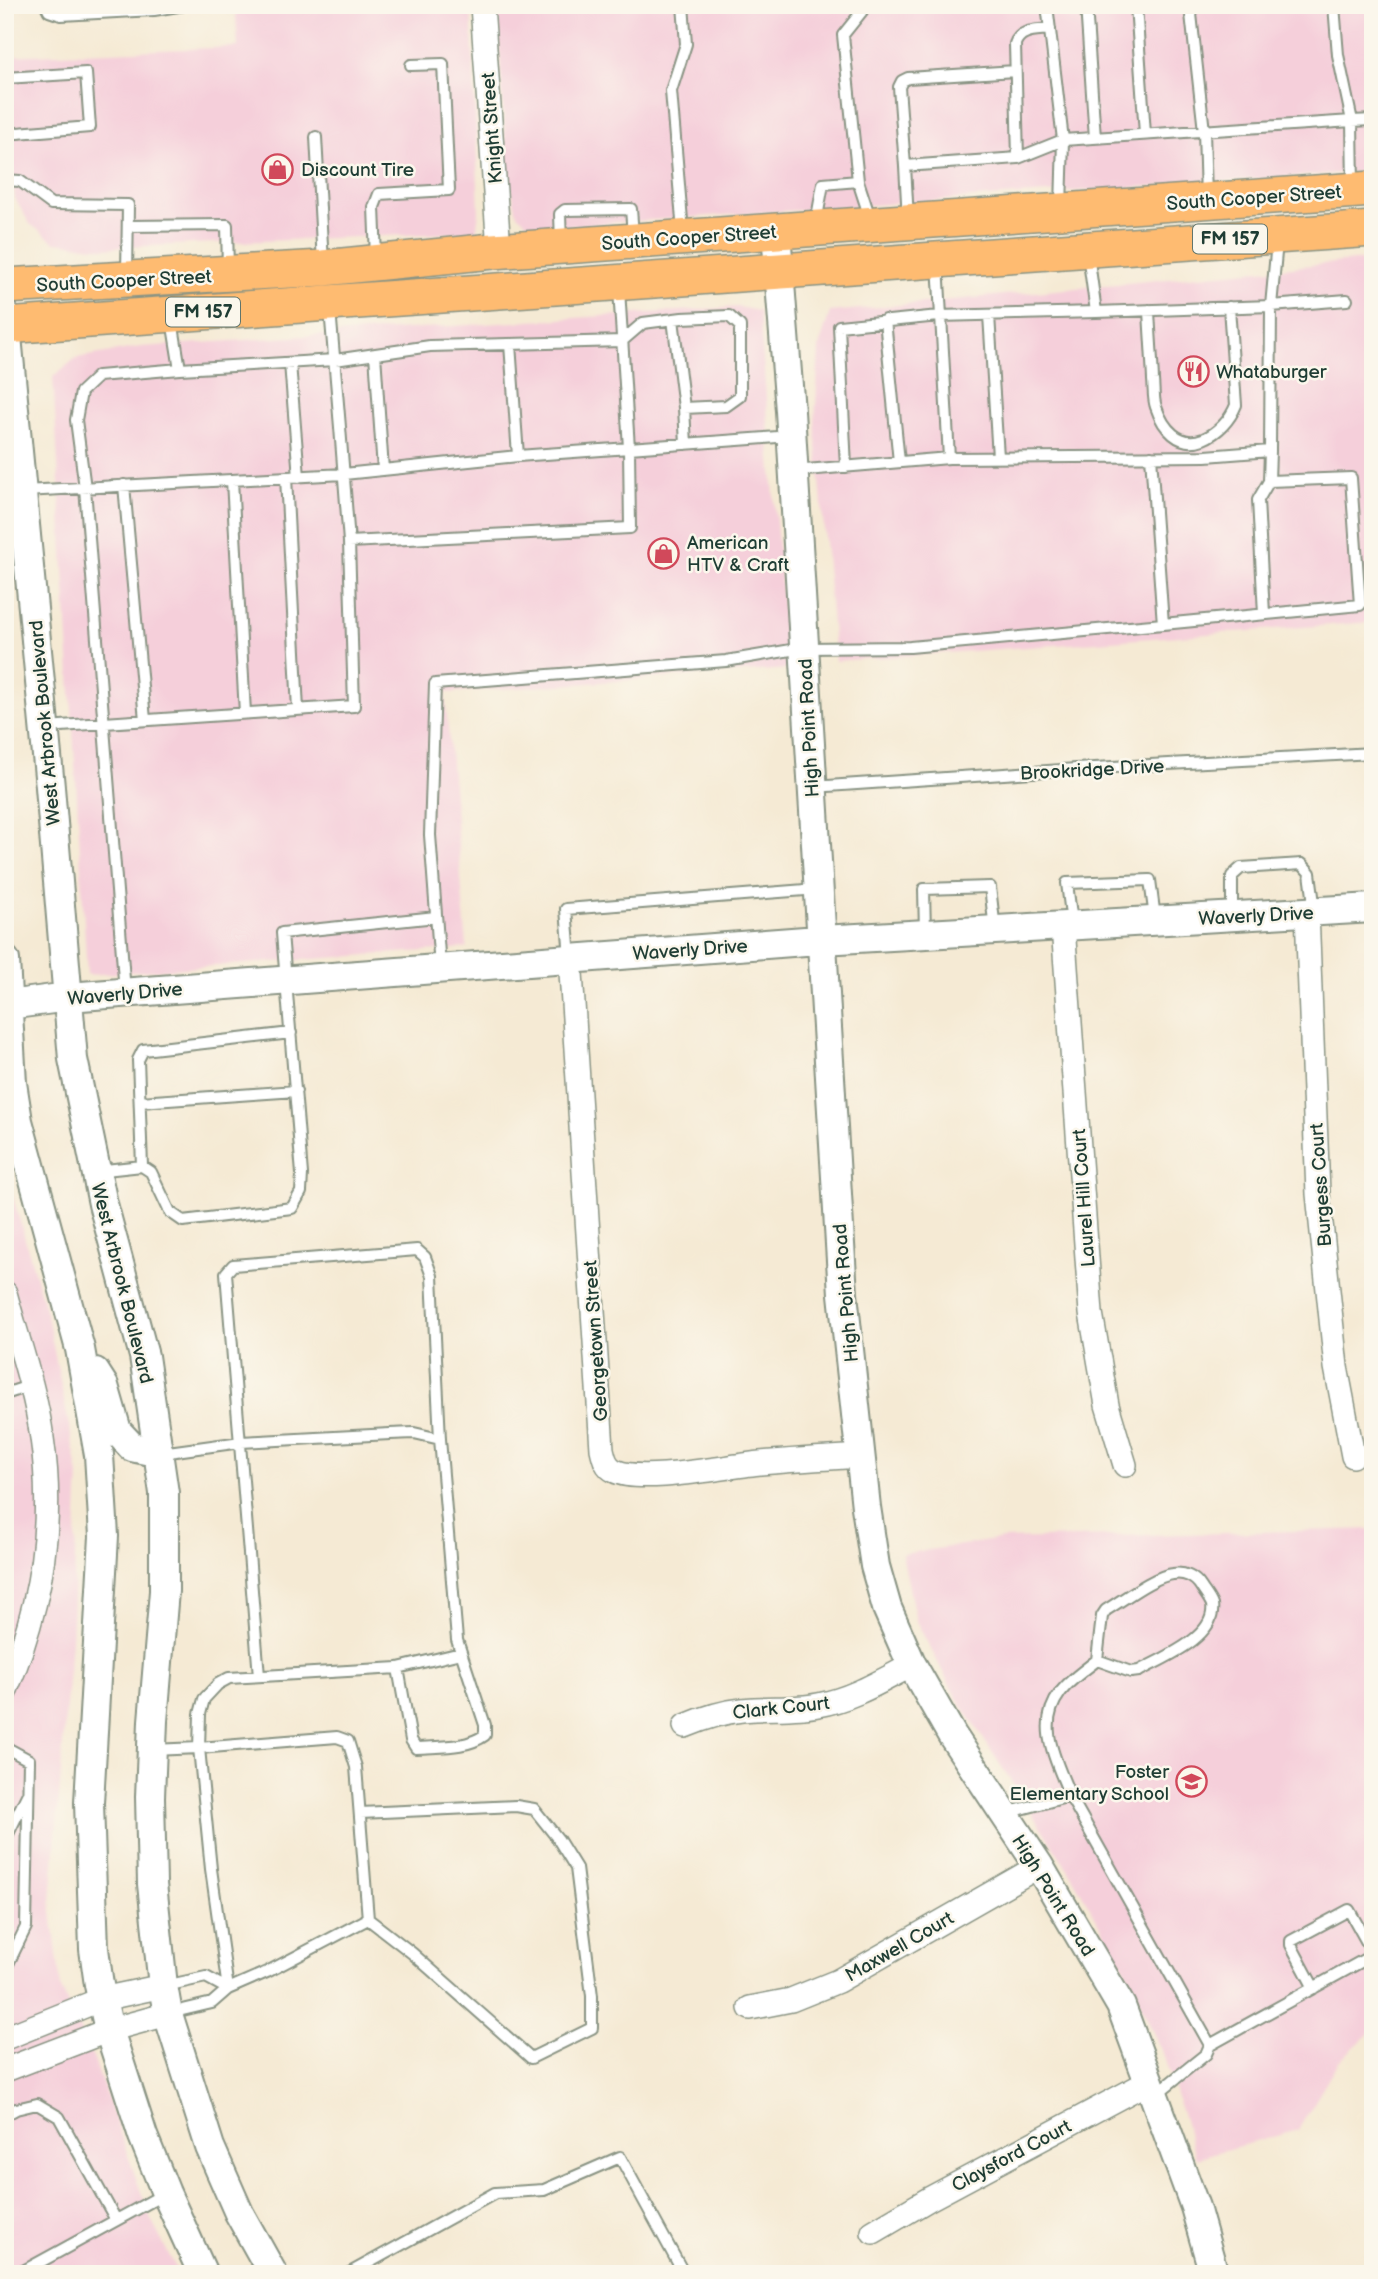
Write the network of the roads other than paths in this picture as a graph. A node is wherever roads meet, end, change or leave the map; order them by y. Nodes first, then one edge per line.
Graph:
1 (46, 5) edge
2 (184, 5) edge
3 (482, 5) edge
4 (683, 5) edge
5 (867, 5) edge
6 (1047, 5) edge
7 (1086, 5) edge
8 (1136, 5) edge
9 (1190, 5) edge
10 (1334, 5) edge
11 (154, 8) edge
12 (102, 9) edge
13 (1050, 29) junction
14 (411, 65) dead end
15 (1015, 71) junction
16 (5, 78) edge
17 (1373, 120) edge
18 (1352, 121) junction
19 (1204, 131) junction
20 (5, 134) edge
21 (1145, 135) junction
22 (316, 137) dead end
23 (1095, 138) junction
24 (1063, 140) junction
25 (1018, 158) junction
26 (905, 166) junction
27 (5, 180) edge
28 (858, 181) junction
29 (1366, 196) edge
30 (1206, 199) junction
31 (1061, 210) junction
32 (909, 222) junction
33 (872, 224) junction
34 (128, 226) junction
35 (816, 228) junction
36 (1373, 229) edge
37 (776, 232) junction
38 (1277, 236) junction
39 (684, 238) junction
40 (1087, 248) junction
41 (499, 250) junction
42 (938, 261) junction
43 (376, 264) junction
44 (323, 268) junction
45 (778, 272) junction
46 (228, 275) junction
47 (127, 280) junction
48 (619, 284) junction
49 (5, 286) edge
50 (1347, 299) dead end
51 (330, 303) junction
52 (1271, 306) junction
53 (1229, 307) junction
54 (1149, 310) junction
55 (1096, 312) junction
56 (171, 314) junction
57 (989, 315) junction
58 (939, 316) junction
59 (673, 319) junction
60 (885, 320) junction
61 (6, 322) edge
62 (622, 341) junction
63 (510, 344) junction
64 (375, 354) junction
65 (335, 360) junction
66 (290, 363) junction
67 (180, 369) junction
68 (684, 408) junction
69 (791, 436) junction
70 (686, 444) junction
71 (629, 448) junction
72 (1270, 451) junction
73 (518, 456) junction
74 (1151, 456) junction
75 (998, 457) junction
76 (948, 458) junction
77 (900, 462) junction
78 (846, 467) junction
79 (383, 470) junction
80 (793, 471) junction
81 (344, 474) junction
82 (286, 477) junction
83 (299, 477) junction
84 (232, 480) junction
85 (1269, 481) junction
86 (124, 485) junction
87 (85, 488) junction
88 (22, 491) junction
89 (349, 542) junction
90 (1264, 614) junction
91 (1163, 624) junction
92 (803, 648) junction
93 (298, 710) junction
94 (245, 713) junction
95 (145, 720) junction
96 (102, 723) junction
97 (44, 727) junction
98 (1373, 753) edge
99 (811, 787) junction
100 (818, 889) junction
101 (1373, 908) edge
102 (1311, 912) junction
103 (1233, 916) junction
104 (436, 917) junction
105 (1155, 921) junction
106 (1068, 926) junction
107 (995, 930) junction
108 (925, 934) junction
109 (821, 941) junction
110 (570, 957) junction
111 (5, 960) edge
112 (440, 967) junction
113 (286, 979) junction
114 (125, 992) junction
115 (68, 997) junction
116 (8, 1004) junction
117 (291, 1033) junction
118 (296, 1090) junction
119 (139, 1102) junction
120 (142, 1166) junction
121 (96, 1171) junction
122 (5, 1293) edge
123 (10, 1327) edge
124 (80, 1349) junction
125 (32, 1385) junction
126 (5, 1394) edge
127 (440, 1439) junction
128 (241, 1442) junction
129 (160, 1454) junction
130 (862, 1456) junction
131 (1353, 1456) dead end
132 (1125, 1465) dead end
133 (461, 1653) junction
134 (1097, 1660) junction
135 (912, 1665) junction
136 (398, 1668) junction
137 (259, 1676) junction
138 (5, 1692) edge
139 (685, 1726) dead end
140 (5, 1746) edge
141 (199, 1748) junction
142 (152, 1750) junction
143 (29, 1791) junction
144 (1070, 1796) junction
145 (360, 1813) junction
146 (1003, 1813) junction
147 (5, 1840) edge
148 (1039, 1866) junction
149 (368, 1919) junction
150 (1373, 1954) edge
151 (5, 1970) edge
152 (163, 1986) junction
153 (228, 1989) junction
154 (1314, 1989) junction
155 (102, 1999) junction
156 (750, 2008) dead end
157 (167, 2014) junction
158 (109, 2030) junction
159 (5, 2038) edge
160 (1210, 2045) junction
161 (5, 2070) edge
162 (1153, 2088) junction
163 (5, 2115) edge
164 (166, 2193) junction
165 (116, 2220) junction
166 (873, 2232) dead end
167 (18, 2274) edge
168 (203, 2274) edge
169 (273, 2274) edge
170 (348, 2274) edge
171 (684, 2274) edge
172 (1214, 2274) edge

1 - 12 lane
2 - 11 lane
3 - 41 street, Knight Street
4 - 39 lane
5 - 28 lane
6 - 13 lane
7 - 23 lane
8 - 21 lane
9 - 19 lane
10 - 18 lane
11 - 12 lane
13 - 15 lane
13 - 24 lane
14 - 43 lane
15 - 25 lane
15 - 26 lane
16 - 20 lane
17 - 18 lane
18 - 19 lane
18 - 29 lane
19 - 21 lane
19 - 30 lane
21 - 23 lane
22 - 44 lane
23 - 24 lane
24 - 25 lane
24 - 31 lane
25 - 26 lane
26 - 32 lane
27 - 34 lane
28 - 33 lane
28 - 35 lane
29 - 30 main road, South Cooper Street / FM 157
29 - 38 main road
30 - 31 main road, South Cooper Street / FM 157
30 - 40 main road
31 - 32 main road, South Cooper Street / FM 157
32 - 33 main road, South Cooper Street / FM 157
33 - 35 main road, South Cooper Street / FM 157
34 - 46 lane
34 - 47 lane
35 - 37 main road, South Cooper Street / FM 157
36 - 38 main road, South Cooper Street / FM 157
37 - 39 main road, South Cooper Street / FM 157
37 - 45 street, High Point Road
38 - 40 main road, South Cooper Street / FM 157
38 - 52 lane
39 - 41 main road, South Cooper Street / FM 157
40 - 42 main road, South Cooper Street / FM 157
40 - 55 lane
41 - 43 main road, South Cooper Street / FM 157
42 - 45 main road, South Cooper Street / FM 157
42 - 58 lane
43 - 44 main road, South Cooper Street / FM 157
44 - 46 main road, South Cooper Street / FM 157
45 - 48 main road, South Cooper Street / FM 157
45 - 69 street, High Point Road
46 - 47 main road, South Cooper Street / FM 157
47 - 49 main road, South Cooper Street / FM 157
48 - 51 main road, South Cooper Street / FM 157
48 - 62 lane
50 - 52 lane
51 - 56 main road, South Cooper Street / FM 157
51 - 65 lane
52 - 53 lane
52 - 72 lane
53 - 54 lane
53 - 54 lane
54 - 55 lane
55 - 57 lane
56 - 61 main road, South Cooper Street / FM 157
56 - 67 lane
57 - 58 lane
57 - 75 lane
58 - 60 lane
58 - 76 lane
59 - 62 lane
59 - 68 lane
59 - 68 lane
60 - 77 lane
60 - 78 lane
61 - 88 street, West Arbrook Boulevard
62 - 63 lane
62 - 71 lane
63 - 64 lane
63 - 73 lane
64 - 65 lane
64 - 79 lane
65 - 66 lane
65 - 81 lane
66 - 67 lane
66 - 83 lane
67 - 87 lane
68 - 70 lane
69 - 70 lane
69 - 80 street, High Point Road
70 - 71 lane
71 - 73 lane
71 - 89 lane
72 - 74 lane
72 - 85 lane
73 - 79 lane
74 - 75 lane
74 - 91 lane
75 - 76 lane
76 - 77 lane
77 - 78 lane
78 - 80 lane
79 - 81 lane
80 - 92 street, High Point Road
81 - 83 lane
81 - 89 lane
82 - 83 lane
82 - 84 lane
82 - 93 lane
84 - 86 lane
84 - 94 lane
85 - 90 lane
85 - 90 lane
86 - 87 lane
86 - 95 lane
87 - 88 lane
87 - 96 lane
88 - 97 street, West Arbrook Boulevard
89 - 93 lane
90 - 91 lane
91 - 92 lane
92 - 99 street, High Point Road
92 - 104 lane
93 - 94 lane
94 - 95 lane
95 - 96 lane
96 - 97 lane
96 - 114 lane
97 - 115 street, West Arbrook Boulevard
98 - 99 lane, Brookridge Drive
99 - 100 street, High Point Road
100 - 109 street, High Point Road
100 - 110 lane
101 - 102 street, Waverly Drive
102 - 103 street, Waverly Drive
102 - 103 lane
102 - 131 street, Burgess Court
103 - 105 street, Waverly Drive
104 - 112 lane
104 - 113 lane
105 - 106 street, Waverly Drive
105 - 106 lane
106 - 107 street, Waverly Drive
106 - 132 street, Laurel Hill Court
107 - 108 street, Waverly Drive
107 - 108 lane
108 - 109 street, Waverly Drive
109 - 110 street, Waverly Drive
109 - 130 street, High Point Road
110 - 112 street, Waverly Drive
110 - 130 street, Georgetown Street
111 - 116 street
112 - 113 street, Waverly Drive
113 - 114 street, Waverly Drive
113 - 117 lane
114 - 115 street, Waverly Drive
115 - 116 street, Waverly Drive
115 - 121 street, West Arbrook Boulevard
116 - 124 street
117 - 118 lane
117 - 119 lane
118 - 119 lane
118 - 120 lane
119 - 120 lane
120 - 121 lane
121 - 129 street, West Arbrook Boulevard
122 - 123 street
123 - 125 street
124 - 129 street
124 - 155 street
125 - 126 lane
125 - 138 street
127 - 128 lane
127 - 128 lane
127 - 133 lane
128 - 129 lane
128 - 137 lane
129 - 142 street, West Arbrook Boulevard
130 - 135 street, High Point Road
133 - 136 lane
133 - 136 lane
134 - 134 lane
134 - 144 lane
135 - 139 street, Clark Court
135 - 146 street, High Point Road
136 - 137 lane
137 - 141 lane
140 - 143 lane
141 - 142 lane
141 - 145 lane
141 - 153 lane
142 - 152 street, West Arbrook Boulevard
143 - 147 lane
143 - 151 lane
144 - 146 lane
144 - 160 lane
145 - 149 lane
145 - 149 lane
146 - 148 street, High Point Road
148 - 156 street, Maxwell Court
148 - 162 street, High Point Road
149 - 153 lane
150 - 154 lane
150 - 154 lane
152 - 153 lane
152 - 155 street
152 - 157 street, West Arbrook Boulevard
153 - 157 lane
154 - 160 lane
155 - 158 street
155 - 159 street
157 - 158 street
157 - 169 street, West Arbrook Boulevard
158 - 161 street
158 - 164 street
160 - 162 lane
162 - 166 street, Claysford Court
162 - 172 street, High Point Road
163 - 165 lane
164 - 165 lane
164 - 168 street
165 - 167 lane
170 - 171 lane

